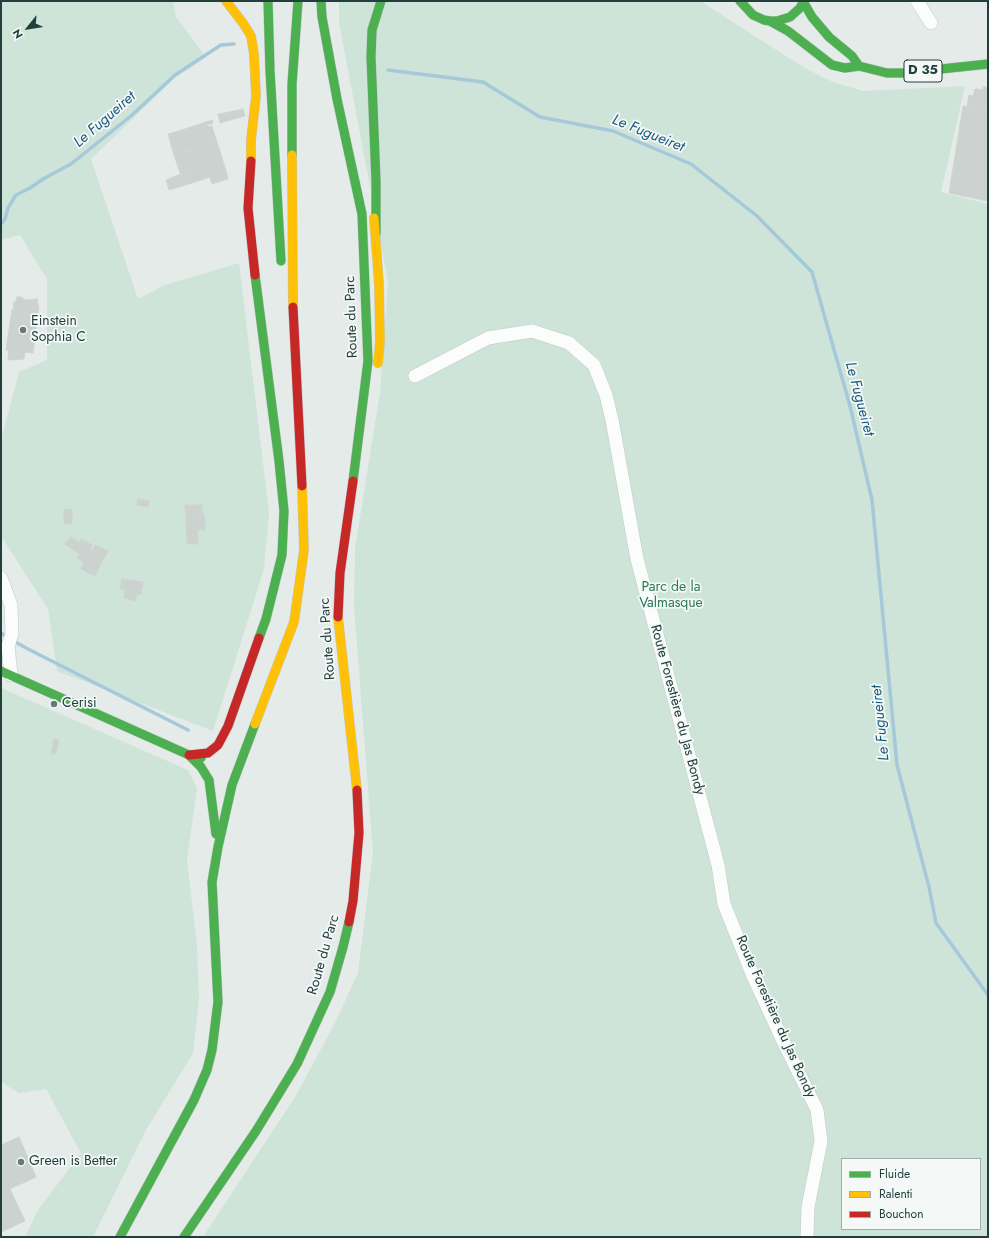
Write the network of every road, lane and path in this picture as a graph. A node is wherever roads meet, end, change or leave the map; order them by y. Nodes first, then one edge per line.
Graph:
1 (226, 1) edge
2 (268, 1) edge
3 (298, 1) edge
4 (321, 1) edge
5 (381, 1) edge
6 (917, 1) edge
7 (804, 2) edge
8 (740, 3) edge
9 (770, 21) junction
10 (931, 23) dead end
11 (988, 64) edge
12 (859, 66) junction
13 (367, 184) dead end
14 (376, 234) junction
15 (293, 328) junction
16 (377, 372) dead end
17 (415, 376) dead end
18 (370, 416) dead end
19 (355, 468) junction
20 (1, 578) edge
21 (294, 622) junction
22 (7, 644) edge
23 (271, 653) dead end
24 (6, 673) edge
25 (244, 708) dead end
26 (189, 755) junction
27 (218, 847) junction
28 (120, 1237) edge
29 (184, 1237) edge
30 (807, 1237) edge

1 - 26 main road
2 - 15 main road
3 - 15 main road, Route du Parc
4 - 19 main road, Route du Parc
5 - 14 main road
6 - 10 street
7 - 9 main road
7 - 12 main road
8 - 9 main road
9 - 12 main road, D 35
11 - 12 main road, D 35
13 - 14 main road
14 - 16 main road
15 - 21 main road, Route du Parc
17 - 30 street, Route Forestière du Jas Bondy
18 - 19 main road
19 - 29 main road, Route du Parc
20 - 22 street
21 - 23 main road
21 - 27 main road, Route du Parc
22 - 24 street
24 - 26 main road
25 - 26 main road
26 - 27 main road
27 - 28 main road, Route du Parc

